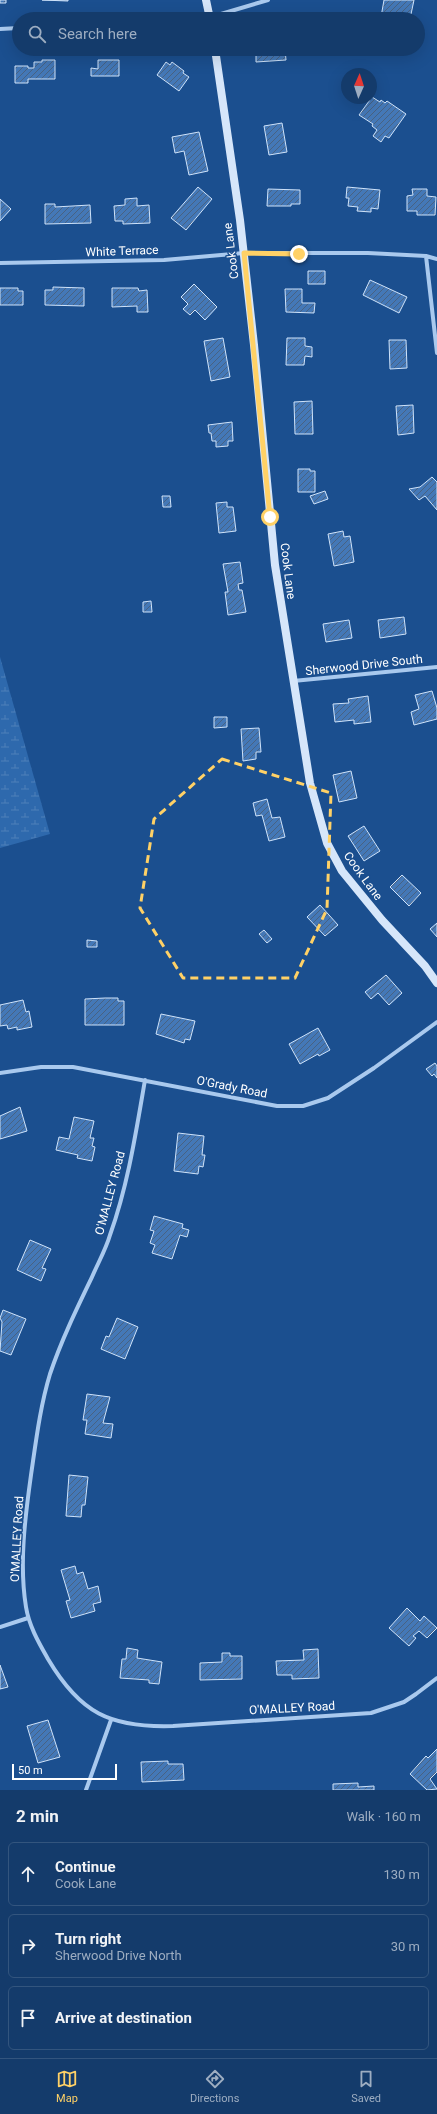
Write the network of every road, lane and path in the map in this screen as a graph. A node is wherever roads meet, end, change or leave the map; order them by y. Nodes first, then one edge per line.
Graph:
1 (206, 0) edge
2 (268, 0) edge
3 (207, 12) edge
4 (228, 12) edge
5 (12, 28) edge
6 (0, 29) edge
7 (216, 56) edge
8 (244, 253) junction
9 (426, 256) junction
10 (437, 259) edge
11 (0, 263) edge
12 (437, 353) edge
13 (437, 668) edge
14 (293, 681) junction
15 (437, 983) edge
16 (437, 1022) edge
17 (0, 1074) edge
18 (145, 1080) junction
19 (28, 1618) junction
20 (0, 1627) edge
21 (437, 1678) edge
22 (111, 1720) junction
23 (86, 1790) edge

1 - 3 street
2 - 4 street
5 - 6 street
7 - 8 street, Cook Lane
8 - 9 street, White Terrace
8 - 11 street, White Terrace
8 - 14 street, Cook Lane
9 - 10 street, White Terrace
9 - 12 street
13 - 14 street, Sherwood Drive South
14 - 15 street, Cook Lane
16 - 18 street, O'Grady Road
17 - 18 street, O'Grady Road
18 - 19 street, O'MALLEY Road
19 - 20 street
19 - 22 street, O'MALLEY Road
21 - 22 street, O'MALLEY Road
22 - 23 street

